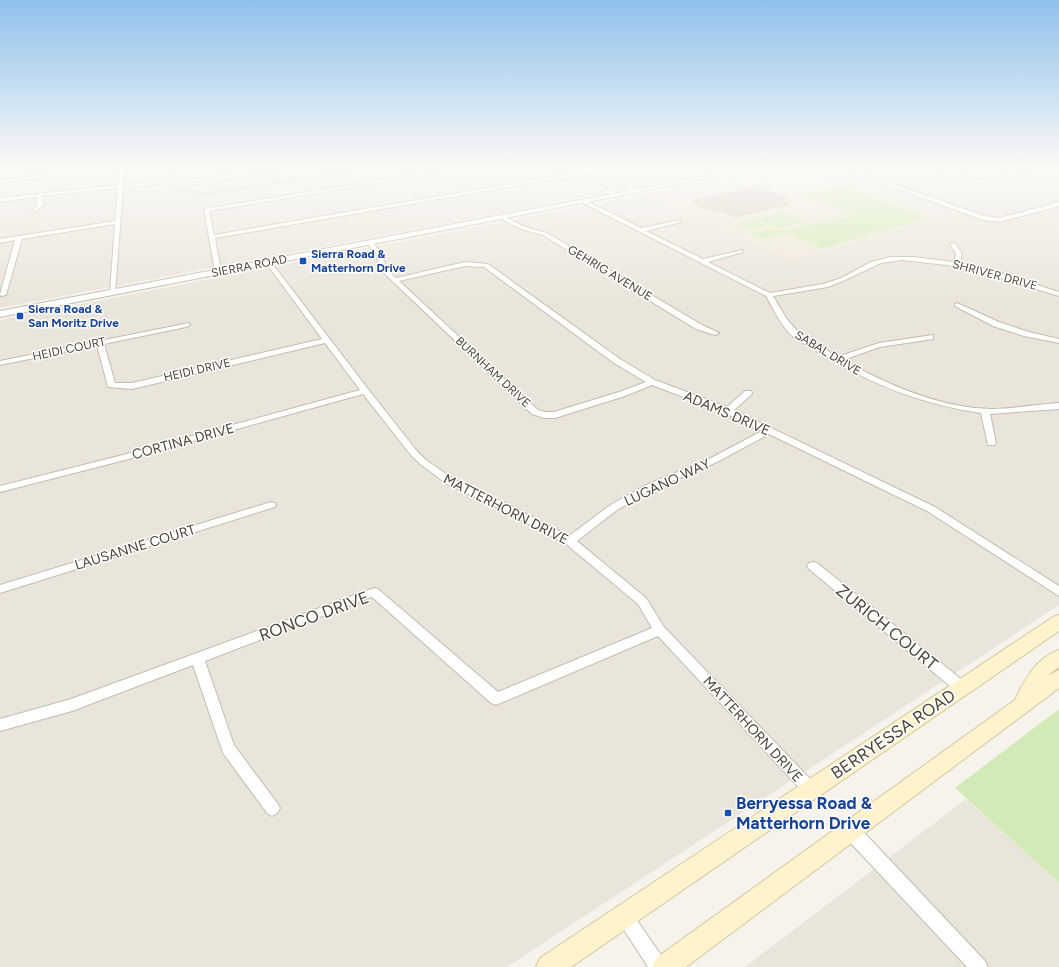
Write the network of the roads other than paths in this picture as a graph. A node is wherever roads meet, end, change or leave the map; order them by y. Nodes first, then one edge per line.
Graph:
1 (118, 213) edge
2 (207, 213) edge
3 (352, 213) edge
4 (528, 213) edge
5 (607, 213) edge
6 (969, 213) edge
7 (1025, 213) edge
8 (503, 218) junction
9 (679, 221) dead end
10 (117, 222) junction
11 (641, 230) junction
12 (213, 237) junction
13 (19, 238) junction
14 (0, 241) edge
15 (370, 243) junction
16 (953, 244) dead end
17 (741, 251) dead end
18 (703, 261) junction
19 (269, 263) junction
20 (957, 263) junction
21 (220, 272) junction
22 (395, 280) junction
23 (113, 292) junction
24 (1059, 294) edge
25 (3, 295) dead end
26 (769, 295) junction
27 (958, 305) dead end
28 (0, 314) edge
29 (186, 325) dead end
30 (715, 333) dead end
31 (930, 337) dead end
32 (326, 340) junction
33 (1059, 341) edge
34 (100, 342) junction
35 (836, 360) junction
36 (0, 363) edge
37 (652, 382) junction
38 (365, 391) junction
39 (748, 394) dead end
40 (1059, 406) edge
41 (728, 411) junction
42 (984, 411) junction
43 (770, 430) junction
44 (991, 443) dead end
45 (0, 489) edge
46 (271, 505) dead end
47 (570, 541) junction
48 (813, 566) dead end
49 (0, 589) edge
50 (1059, 592) edge
51 (1059, 622) edge
52 (660, 630) junction
53 (1059, 657) edge
54 (198, 659) junction
55 (1059, 678) edge
56 (961, 687) junction
57 (1021, 706) junction
58 (0, 725) edge
59 (811, 790) junction
60 (272, 808) dead end
61 (851, 831) junction
62 (624, 916) junction
63 (549, 967) edge
64 (658, 967) edge
65 (665, 967) edge
66 (979, 967) edge

1 - 10 street
2 - 12 street
3 - 12 street
4 - 8 street, SIERRA ROAD
5 - 11 street
6 - 7 street
8 - 15 street, SIERRA ROAD
8 - 30 street, GEHRIG AVENUE
9 - 11 street
10 - 13 street
10 - 23 street
11 - 18 street
12 - 21 street
13 - 14 street
13 - 25 street
15 - 19 street, SIERRA ROAD
15 - 22 street, BURNHAM DRIVE
16 - 20 street
17 - 18 street
18 - 26 street
19 - 21 street, SIERRA ROAD
19 - 32 street, MATTERHORN DRIVE
20 - 24 street, SHRIVER DRIVE
20 - 26 street, SHRIVER DRIVE
21 - 23 street, SIERRA ROAD
22 - 37 street, ADAMS DRIVE
22 - 37 street, BURNHAM DRIVE
23 - 28 street, SIERRA ROAD
26 - 35 street, SABAL DRIVE
27 - 33 street
29 - 34 street, HEIDI COURT
31 - 35 street
32 - 34 street, HEIDI DRIVE
32 - 38 street, MATTERHORN DRIVE
34 - 36 street, HEIDI COURT
35 - 42 street, SABAL DRIVE
37 - 41 street, ADAMS DRIVE
38 - 45 street, CORTINA DRIVE
38 - 47 street, MATTERHORN DRIVE
39 - 41 street
40 - 42 street, SABAL DRIVE
41 - 43 street, ADAMS DRIVE
42 - 44 street
43 - 47 street, LUGANO WAY
43 - 50 street, ADAMS DRIVE
46 - 49 street, LAUSANNE COURT
47 - 52 street, MATTERHORN DRIVE
48 - 56 street, ZURICH COURT
51 - 56 main road, BERRYESSA ROAD
52 - 54 street, RONCO DRIVE
52 - 59 street, MATTERHORN DRIVE
53 - 57 main road
54 - 58 street, RONCO DRIVE
54 - 60 street
55 - 57 main road
56 - 59 main road, BERRYESSA ROAD
57 - 61 main road
59 - 62 main road, BERRYESSA ROAD
61 - 65 main road
61 - 66 street
62 - 63 main road, BERRYESSA ROAD
62 - 64 street

